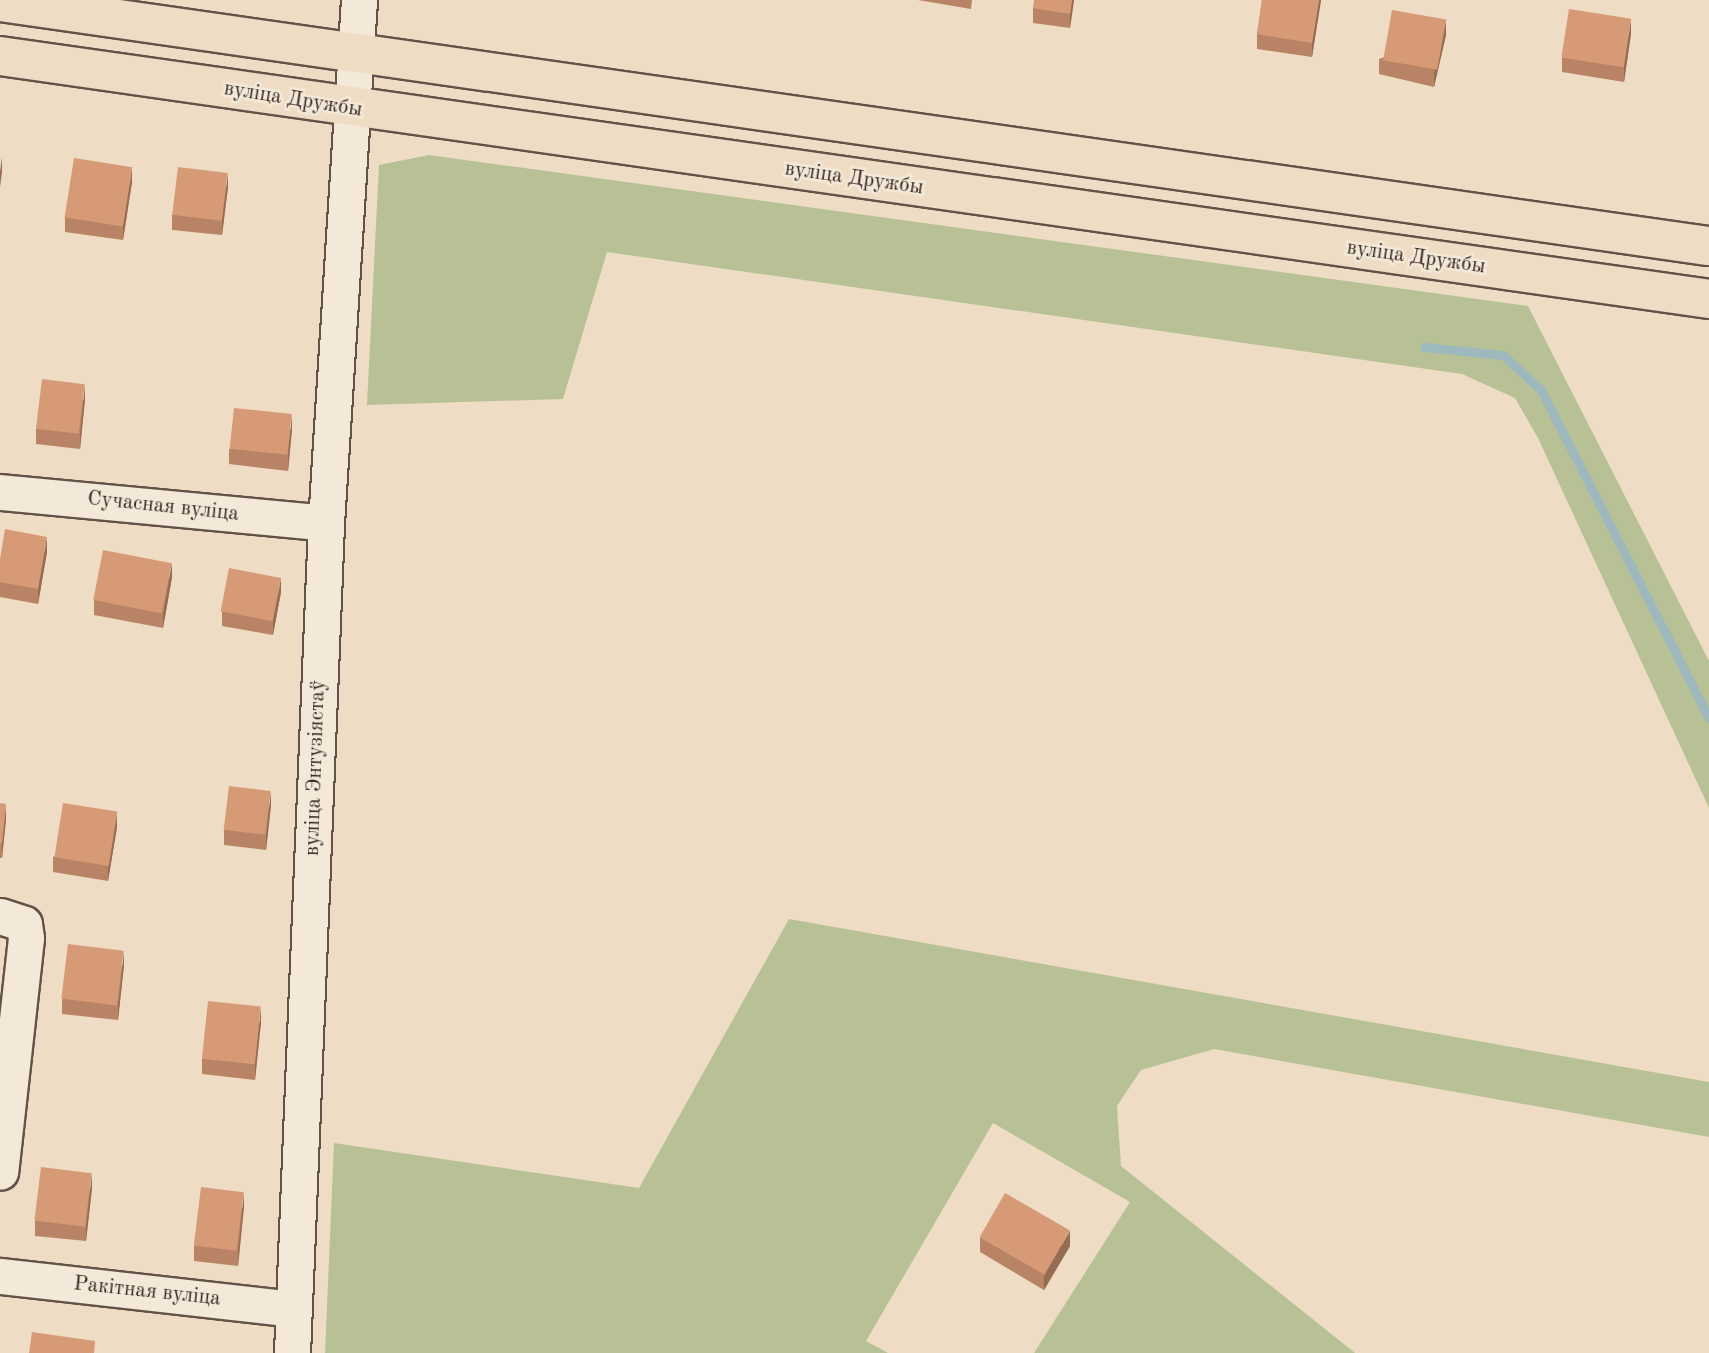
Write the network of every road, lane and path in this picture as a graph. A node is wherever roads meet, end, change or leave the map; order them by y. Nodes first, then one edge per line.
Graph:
1 (359, 0) edge
2 (0, 2) edge
3 (0, 55) edge
4 (358, 55) junction
5 (353, 109) junction
6 (1709, 246) edge
7 (1709, 299) edge
8 (0, 492) edge
9 (326, 523) junction
10 (0, 916) edge
11 (0, 1171) edge
12 (0, 1276) edge
13 (293, 1309) junction
14 (292, 1353) edge

1 - 4 street
2 - 4 main road
3 - 5 main road, вуліца Дружбы
4 - 5 street
4 - 6 main road
5 - 7 main road, вуліца Дружбы
5 - 9 street, вуліца Энтузіястаў
8 - 9 street, Сучасная вуліца
9 - 13 street, вуліца Энтузіястаў
10 - 11 street
12 - 13 street, Ракітная вуліца
13 - 14 street, вуліца Энтузіястаў

